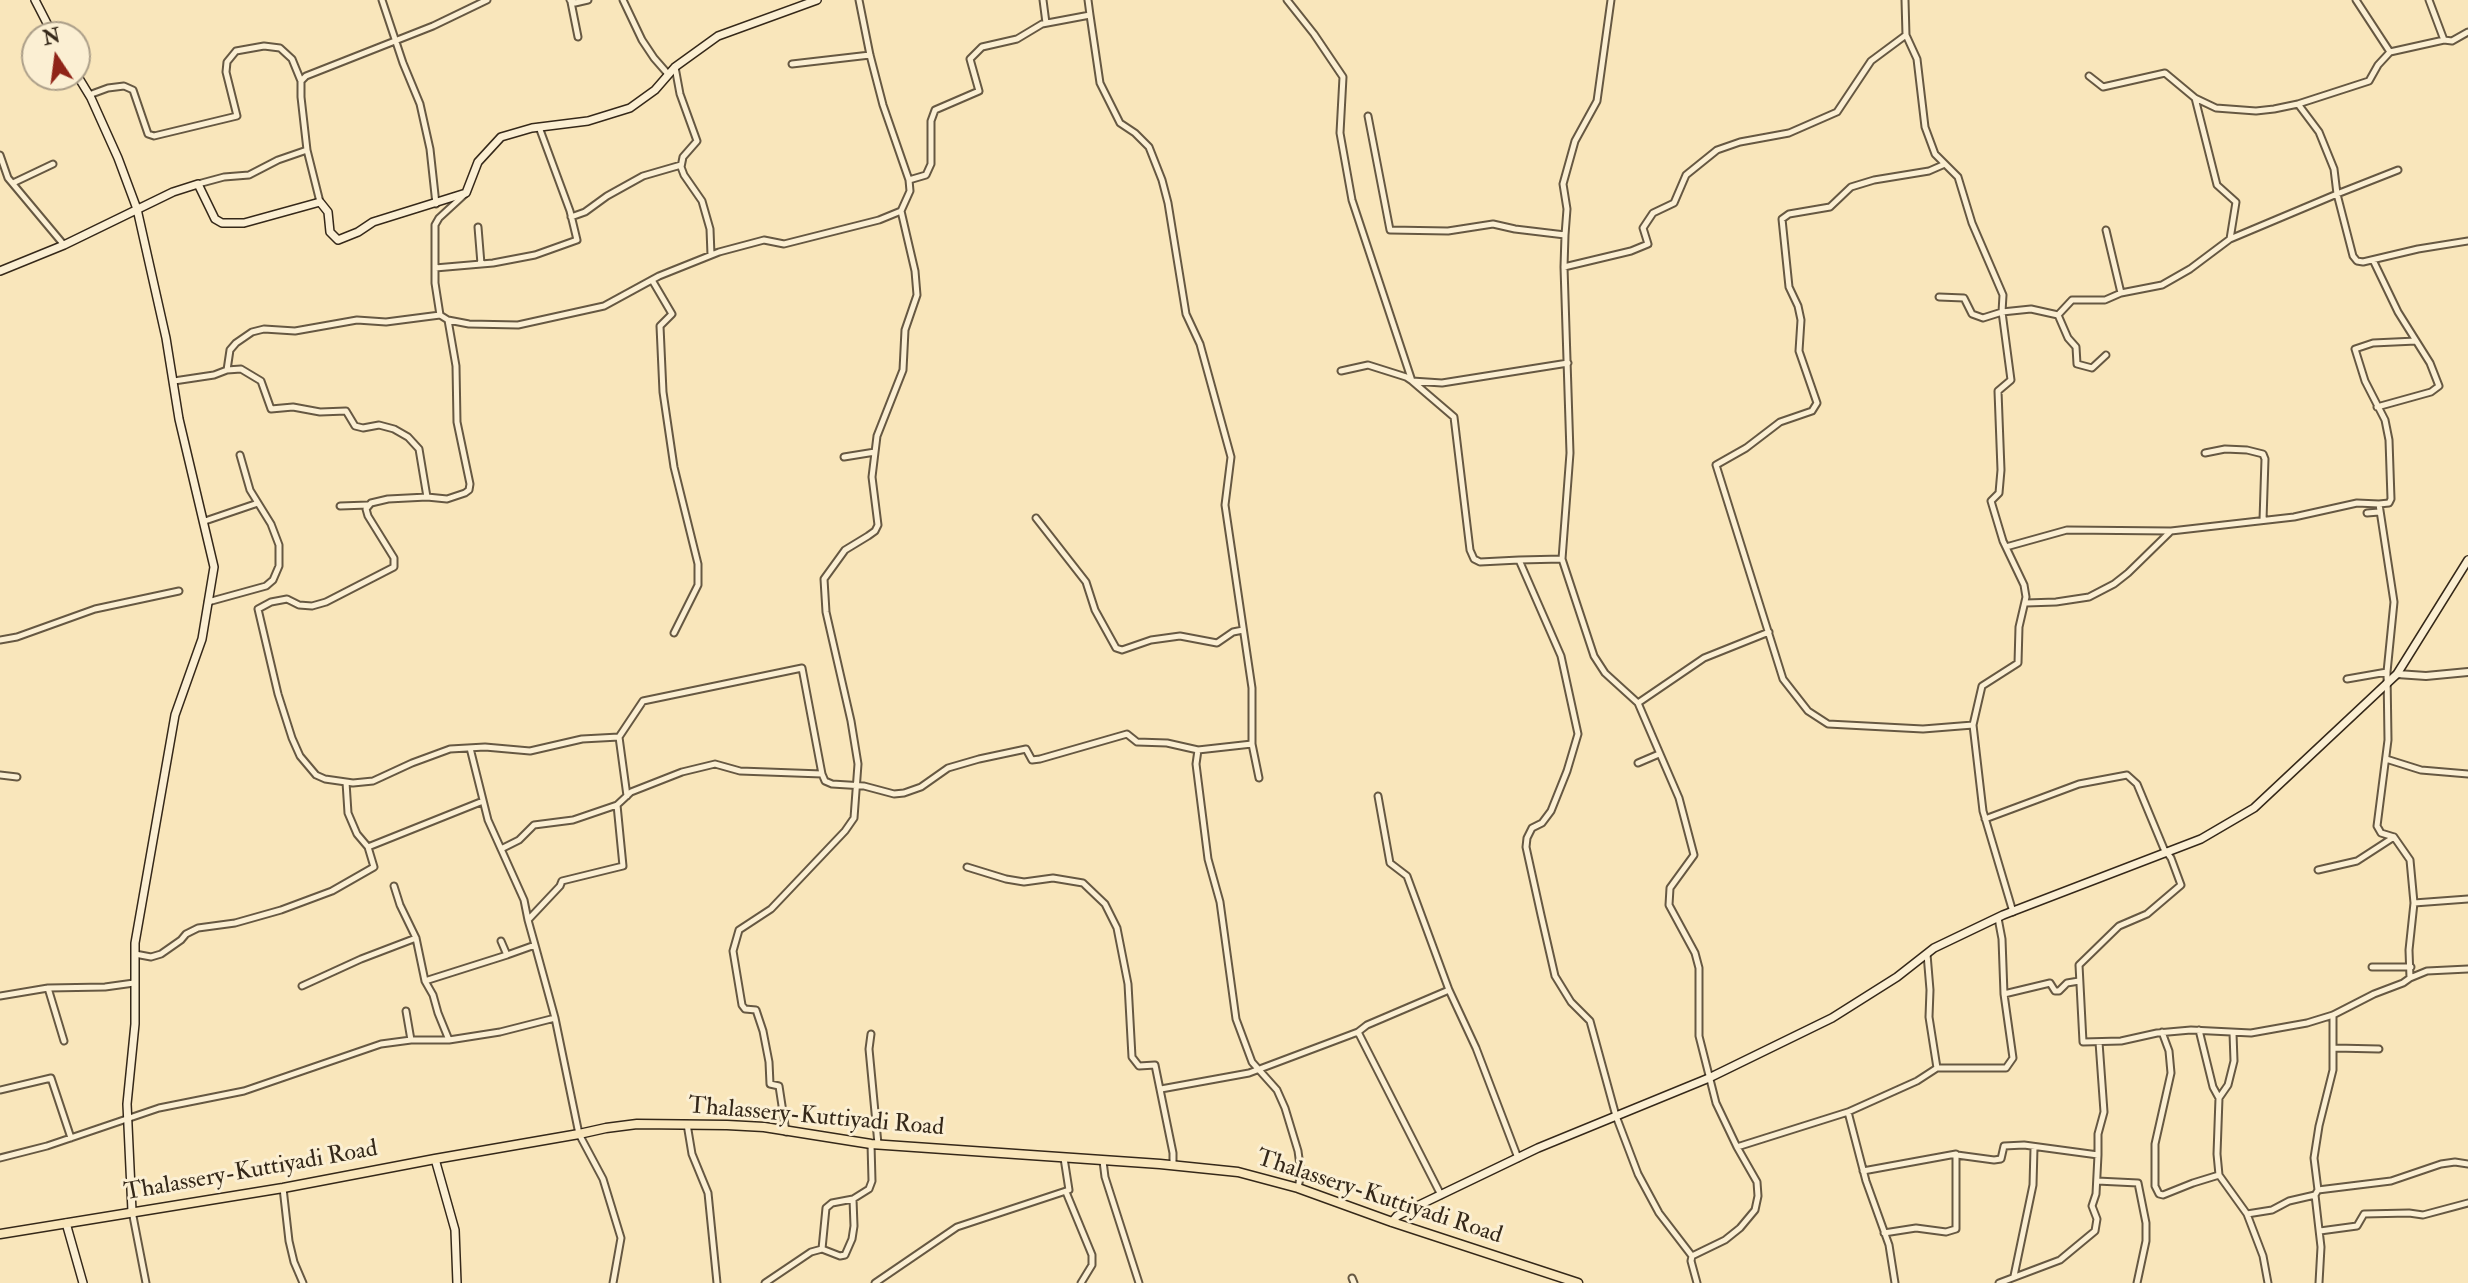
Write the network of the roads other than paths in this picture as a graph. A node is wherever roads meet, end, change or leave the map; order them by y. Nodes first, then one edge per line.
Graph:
1 (36, 0) edge
2 (382, 0) edge
3 (487, 0) edge
4 (588, 0) edge
5 (623, 0) edge
6 (817, 0) edge
7 (859, 0) edge
8 (1043, 0) edge
9 (1088, 0) edge
10 (1287, 0) edge
11 (1611, 0) edge
12 (1905, 0) edge
13 (2356, 0) edge
14 (2429, 0) edge
15 (571, 1) edge
16 (1090, 15) junction
17 (46, 21) edge
18 (1046, 23) junction
19 (2468, 32) edge
20 (1906, 35) junction
21 (578, 37) dead end
22 (2444, 40) junction
23 (396, 41) junction
24 (2390, 52) junction
25 (870, 55) junction
26 (792, 64) dead end
27 (672, 71) junction
28 (2089, 76) dead end
29 (301, 80) junction
30 (87, 91) edge
31 (89, 95) junction
32 (2195, 98) junction
33 (2298, 104) junction
34 (237, 116) junction
35 (1368, 116) dead end
36 (241, 125) dead end
37 (539, 127) junction
38 (307, 150) junction
39 (0, 155) edge
40 (53, 164) dead end
41 (681, 164) junction
42 (1945, 164) junction
43 (2399, 170) dead end
44 (909, 180) junction
45 (13, 183) junction
46 (198, 184) junction
47 (466, 193) junction
48 (2337, 194) junction
49 (320, 202) junction
50 (436, 204) junction
51 (137, 209) junction
52 (901, 211) junction
53 (571, 217) junction
54 (478, 227) dead end
55 (2106, 230) dead end
56 (1565, 235) junction
57 (2230, 239) junction
58 (2468, 240) edge
59 (64, 245) junction
60 (711, 255) junction
61 (2373, 260) junction
62 (481, 264) junction
63 (1564, 267) junction
64 (435, 268) junction
65 (0, 271) edge
66 (652, 280) junction
67 (2121, 293) junction
68 (1939, 298) dead end
69 (2002, 312) junction
70 (440, 315) junction
71 (2058, 315) junction
72 (448, 320) junction
73 (2416, 341) junction
74 (2106, 355) dead end
75 (1568, 363) junction
76 (227, 370) junction
77 (1341, 371) dead end
78 (1412, 381) junction
79 (174, 382) junction
80 (2377, 407) junction
81 (874, 452) junction
82 (2205, 453) dead end
83 (240, 455) dead end
84 (844, 457) dead end
85 (427, 497) junction
86 (258, 503) junction
87 (2379, 504) junction
88 (368, 505) junction
89 (340, 506) dead end
90 (2379, 512) junction
91 (2367, 513) dead end
92 (1036, 518) dead end
93 (2263, 520) junction
94 (205, 522) junction
95 (2171, 531) junction
96 (2006, 547) junction
97 (1562, 559) junction
98 (1519, 560) junction
99 (2468, 560) edge
100 (178, 592) dead end
101 (208, 601) junction
102 (2026, 603) junction
103 (1243, 630) junction
104 (1769, 632) junction
105 (674, 633) dead end
106 (0, 640) edge
107 (2387, 672) junction
108 (2468, 672) edge
109 (2397, 674) junction
110 (2347, 679) dead end
111 (2387, 685) junction
112 (1639, 702) junction
113 (1973, 725) junction
114 (619, 737) junction
115 (1252, 744) junction
116 (470, 748) junction
117 (1198, 750) junction
118 (1659, 754) junction
119 (2386, 759) junction
120 (1638, 763) dead end
121 (822, 774) junction
122 (2468, 774) edge
123 (0, 775) edge
124 (17, 777) dead end
125 (1259, 778) dead end
126 (346, 782) junction
127 (857, 785) junction
128 (627, 796) junction
129 (1378, 796) dead end
130 (484, 801) junction
131 (617, 805) junction
132 (1986, 819) junction
133 (2394, 837) junction
134 (368, 847) junction
135 (501, 849) junction
136 (2168, 853) junction
137 (967, 867) dead end
138 (2318, 870) dead end
139 (394, 886) dead end
140 (2468, 899) edge
141 (2414, 903) junction
142 (2013, 912) junction
143 (1998, 918) junction
144 (528, 920) junction
145 (416, 938) junction
146 (501, 941) dead end
147 (535, 945) junction
148 (135, 954) junction
149 (1927, 954) junction
150 (507, 955) junction
151 (2372, 967) dead end
152 (2411, 967) junction
153 (2468, 969) edge
154 (2410, 978) junction
155 (425, 981) junction
156 (2079, 981) junction
157 (134, 983) junction
158 (302, 986) dead end
159 (48, 988) junction
160 (1449, 990) junction
161 (2004, 994) junction
162 (0, 996) edge
163 (406, 1011) dead end
164 (2333, 1015) junction
165 (555, 1018) junction
166 (2199, 1030) junction
167 (1358, 1032) junction
168 (2162, 1032) junction
169 (2233, 1033) junction
170 (871, 1034) dead end
171 (411, 1040) junction
172 (449, 1040) junction
173 (64, 1041) dead end
174 (2099, 1042) junction
175 (2334, 1048) junction
176 (2379, 1049) dead end
177 (1937, 1068) junction
178 (1261, 1069) junction
179 (1709, 1078) junction
180 (1161, 1089) junction
181 (0, 1090) edge
182 (2219, 1098) junction
183 (1848, 1112) junction
184 (1616, 1116) junction
185 (128, 1117) junction
186 (687, 1124) junction
187 (786, 1132) junction
188 (579, 1134) junction
189 (71, 1138) junction
190 (875, 1144) junction
191 (1737, 1147) junction
192 (2035, 1148) junction
193 (1956, 1155) junction
194 (2098, 1155) junction
195 (0, 1158) edge
196 (435, 1158) junction
197 (1064, 1158) junction
198 (1518, 1158) junction
199 (1102, 1161) junction
200 (2468, 1164) edge
201 (1173, 1165) junction
202 (1863, 1171) junction
203 (2219, 1175) junction
204 (2097, 1181) junction
205 (2138, 1183) junction
206 (2154, 1183) junction
207 (283, 1188) junction
208 (1298, 1188) junction
209 (1066, 1192) junction
210 (2317, 1192) junction
211 (1441, 1195) junction
212 (853, 1199) junction
213 (2468, 1203) edge
214 (132, 1211) junction
215 (2247, 1214) junction
216 (1392, 1222) junction
217 (66, 1223) junction
218 (2320, 1231) junction
219 (1884, 1233) junction
220 (0, 1234) edge
221 (822, 1249) junction
222 (1692, 1256) junction
223 (1549, 1273) junction
224 (2017, 1276) junction
225 (83, 1283) edge
226 (146, 1283) edge
227 (303, 1283) edge
228 (457, 1283) edge
229 (613, 1283) edge
230 (717, 1283) edge
231 (765, 1283) edge
232 (875, 1283) edge
233 (1081, 1283) edge
234 (1139, 1283) edge
235 (1546, 1283) edge
236 (1578, 1283) edge
237 (1697, 1283) edge
238 (1895, 1283) edge
239 (1999, 1283) edge
240 (2018, 1283) edge
241 (2137, 1283) edge
242 (2268, 1283) edge
243 (2319, 1283) edge

1 - 17 main road
2 - 23 street
3 - 23 street
4 - 15 street
5 - 27 street
6 - 27 main road
7 - 25 street
8 - 18 street
9 - 16 street
10 - 78 street
11 - 56 street
12 - 20 street
13 - 24 street
14 - 22 street
15 - 21 street
16 - 18 street
16 - 103 street
18 - 44 street
19 - 22 street
20 - 42 street
20 - 63 street
22 - 24 street
23 - 29 street
23 - 50 street
24 - 33 street
25 - 26 street
25 - 44 street
27 - 37 main road
27 - 41 street
28 - 32 street
29 - 34 street
29 - 38 street
30 - 31 main road
31 - 34 street
31 - 51 main road
32 - 33 street
32 - 57 street
33 - 48 street
34 - 36 street
35 - 56 street
37 - 47 main road
37 - 53 street
38 - 46 street
38 - 49 street
39 - 45 street
40 - 45 street
41 - 53 street
41 - 60 street
42 - 69 street
42 - 104 street
43 - 48 street
44 - 52 street
45 - 59 street
46 - 49 main road
46 - 51 main road
47 - 50 main road
47 - 64 street
48 - 57 street
48 - 61 street
49 - 50 main road
51 - 59 main road
51 - 79 main road
52 - 60 street
52 - 81 street
53 - 62 street
54 - 62 street
55 - 67 street
56 - 63 street
57 - 67 street
58 - 61 street
59 - 65 main road
60 - 66 street
61 - 73 street
62 - 64 street
63 - 75 street
64 - 70 street
66 - 72 street
66 - 105 street
67 - 71 street
68 - 69 street
69 - 71 street
69 - 96 street
70 - 72 street
70 - 76 street
71 - 74 street
72 - 85 street
73 - 80 street
73 - 80 street
75 - 78 street
75 - 97 street
76 - 79 street
76 - 85 street
77 - 78 street
78 - 98 street
79 - 94 main road
80 - 87 street
81 - 84 street
81 - 127 street
82 - 93 street
83 - 86 street
85 - 88 street
86 - 94 street
86 - 101 street
87 - 90 street
87 - 93 street
88 - 89 street
88 - 126 street
90 - 91 street
90 - 107 street
92 - 103 street
93 - 95 street
94 - 101 main road
95 - 96 street
95 - 102 street
96 - 102 street
97 - 98 street
97 - 112 street
98 - 184 street
99 - 109 main road
100 - 106 street
101 - 148 main road
102 - 113 street
103 - 115 street
104 - 112 street
104 - 113 street
107 - 110 street
107 - 111 street
108 - 109 street
109 - 111 main road
111 - 119 street
111 - 136 main road
112 - 118 street
113 - 132 street
114 - 116 street
114 - 121 street
114 - 128 street
115 - 117 street
115 - 125 street
116 - 126 street
116 - 130 street
117 - 127 street
117 - 178 street
118 - 120 street
118 - 179 street
119 - 122 street
119 - 133 street
121 - 127 street
121 - 128 street
123 - 124 street
126 - 134 street
127 - 187 street
128 - 131 street
129 - 160 street
130 - 134 street
130 - 135 street
131 - 135 street
131 - 144 street
132 - 136 street
132 - 142 street
133 - 138 street
133 - 141 street
134 - 148 street
135 - 144 street
136 - 142 main road
136 - 156 street
137 - 180 street
139 - 145 street
140 - 141 street
141 - 152 street
142 - 143 main road
143 - 149 main road
143 - 161 street
144 - 147 street
145 - 155 street
145 - 158 street
146 - 150 street
147 - 150 street
147 - 165 street
148 - 157 main road
149 - 177 street
149 - 179 main road
150 - 155 street
151 - 152 street
152 - 154 street
153 - 154 street
154 - 164 street
155 - 172 street
156 - 161 street
156 - 174 street
157 - 159 street
157 - 185 main road
159 - 162 street
159 - 173 street
160 - 167 street
160 - 198 street
161 - 177 street
163 - 171 street
164 - 169 street
164 - 175 street
165 - 172 street
165 - 188 street
166 - 168 street
166 - 169 street
166 - 182 street
167 - 178 street
167 - 211 street
168 - 174 street
168 - 206 street
169 - 182 street
170 - 190 street
171 - 172 street
171 - 185 street
174 - 194 street
175 - 176 street
175 - 210 street
177 - 183 street
178 - 180 street
178 - 208 street
179 - 184 main road
179 - 191 street
180 - 201 street
181 - 189 street
182 - 203 street
183 - 191 street
183 - 202 street
184 - 198 main road
184 - 222 street
185 - 189 street
185 - 214 main road
186 - 187 main road, Thalassery-Kuttiyadi Road
186 - 188 main road, Thalassery-Kuttiyadi Road
186 - 230 street
187 - 190 main road, Thalassery-Kuttiyadi Road
188 - 196 main road, Thalassery-Kuttiyadi Road
188 - 229 street
189 - 195 street
190 - 197 main road, Thalassery-Kuttiyadi Road
190 - 212 street
191 - 222 street
192 - 193 street
192 - 194 street
192 - 224 street
193 - 202 street
193 - 219 street
194 - 204 street
196 - 207 main road, Thalassery-Kuttiyadi Road
196 - 228 main road
197 - 199 main road, Thalassery-Kuttiyadi Road
197 - 209 street
198 - 211 main road
199 - 201 main road, Thalassery-Kuttiyadi Road
199 - 234 street
200 - 210 street
201 - 208 main road, Thalassery-Kuttiyadi Road
202 - 219 street
203 - 206 street
203 - 215 street
204 - 205 street
204 - 224 street
205 - 206 street
205 - 241 street
207 - 214 main road, Thalassery-Kuttiyadi Road
207 - 227 street
208 - 216 main road, Thalassery-Kuttiyadi Road
209 - 232 street
209 - 233 street
210 - 215 street
210 - 218 street
211 - 216 main road
212 - 221 street
212 - 221 street
213 - 218 street
214 - 217 main road, Thalassery-Kuttiyadi Road
214 - 226 street
215 - 242 street
216 - 223 main road, Thalassery-Kuttiyadi Road
217 - 220 main road, Thalassery-Kuttiyadi Road
217 - 225 main road
218 - 243 street
219 - 238 street
221 - 231 street
222 - 237 street
223 - 235 street
223 - 236 main road, Thalassery-Kuttiyadi Road
224 - 239 street
224 - 240 street

